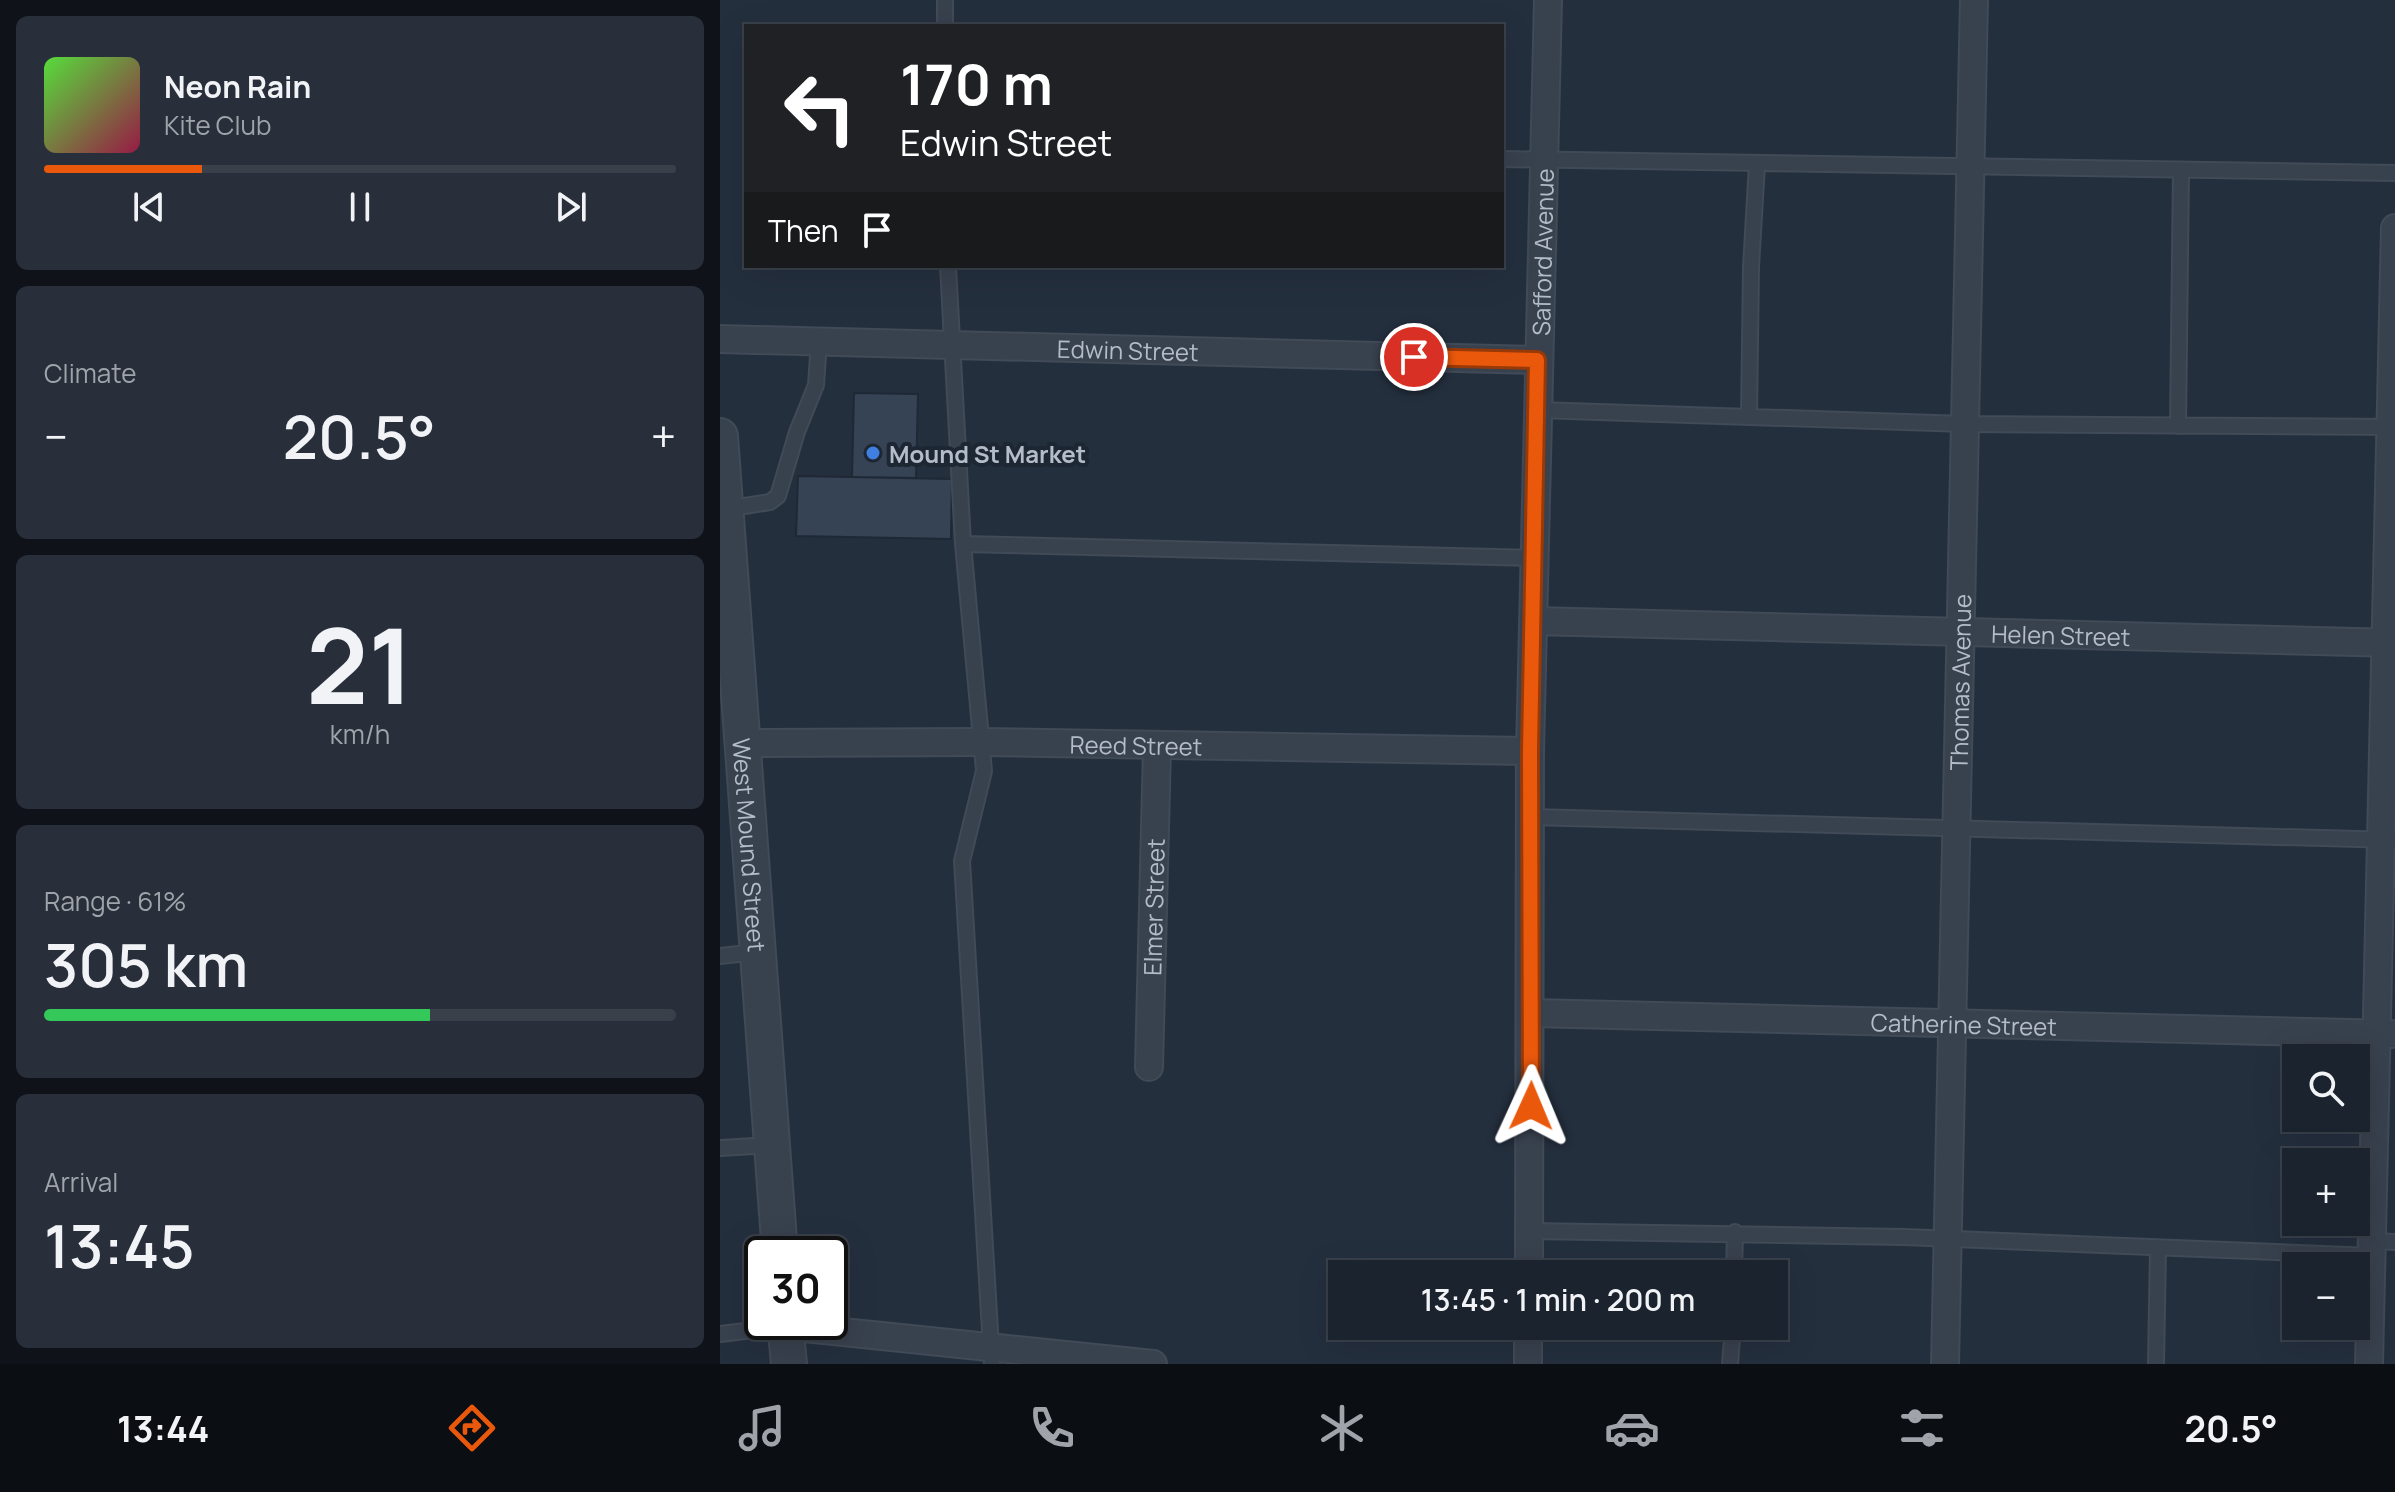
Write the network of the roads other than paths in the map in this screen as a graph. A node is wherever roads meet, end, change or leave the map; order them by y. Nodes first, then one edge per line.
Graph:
1 (945, 0) edge
2 (1548, 0) edge
3 (1974, 0) edge
4 (945, 24) edge
5 (1504, 159) edge
6 (1543, 160) junction
7 (1757, 164) junction
8 (1971, 167) junction
9 (2181, 170) junction
10 (2395, 173) edge
11 (2395, 228) edge
12 (948, 268) edge
13 (720, 339) edge
14 (819, 341) junction
15 (950, 345) junction
16 (1537, 360) junction
17 (1538, 410) junction
18 (1749, 417) junction
19 (1965, 424) junction
20 (2178, 426) junction
21 (2393, 427) edge
22 (720, 436) edge
23 (725, 509) junction
24 (963, 544) junction
25 (1536, 558) junction
26 (1535, 621) junction
27 (1960, 632) junction
28 (2390, 643) edge
29 (980, 742) junction
30 (742, 743) junction
31 (1157, 748) junction
32 (1530, 751) junction
33 (1531, 817) junction
34 (1956, 829) junction
35 (2388, 840) edge
36 (758, 952) junction
37 (720, 956) edge
38 (1532, 1013) junction
39 (1952, 1025) junction
40 (2386, 1034) edge
41 (1149, 1067) dead end
42 (772, 1145) junction
43 (720, 1148) edge
44 (1530, 1231) junction
45 (1735, 1232) junction
46 (779, 1236) edge
47 (1948, 1242) junction
48 (2379, 1246) edge
49 (2158, 1249) junction
50 (1529, 1260) edge
51 (1734, 1260) edge
52 (744, 1330) edge
53 (720, 1334) edge
54 (848, 1334) edge
55 (787, 1340) edge
56 (1528, 1340) edge
57 (1732, 1340) edge
58 (992, 1356) edge
59 (789, 1364) edge
60 (1153, 1364) edge
61 (1528, 1364) edge
62 (1730, 1364) edge
63 (1945, 1364) edge
64 (2156, 1364) edge
65 (2369, 1364) edge

1 - 4 lane
2 - 6 street, Safford Avenue
3 - 8 street, Thomas Avenue
5 - 6 lane
6 - 7 lane
6 - 16 street, Safford Avenue
7 - 8 lane
7 - 18 lane
8 - 9 lane
8 - 19 street, Thomas Avenue
9 - 10 lane
9 - 20 lane
11 - 21 street
12 - 15 lane
13 - 14 street, Edwin Street
14 - 15 street, Edwin Street
14 - 23 lane
15 - 16 street, Edwin Street
15 - 24 lane
16 - 17 street, Safford Avenue
17 - 18 lane
17 - 25 street, Safford Avenue
18 - 19 lane
19 - 20 lane
19 - 27 street, Thomas Avenue
20 - 21 lane
21 - 28 street
22 - 23 street, West Mound Street
23 - 30 street, West Mound Street
24 - 25 lane
24 - 29 lane
25 - 26 street, Safford Avenue
26 - 27 street, Helen Street
26 - 32 street, Safford Avenue
27 - 28 street, Helen Street
27 - 34 street, Thomas Avenue
28 - 35 street
29 - 30 street, Reed Street
29 - 31 street, Reed Street
29 - 58 lane
30 - 36 street, West Mound Street
31 - 32 street, Reed Street
31 - 41 street, Elmer Street
32 - 33 street, Safford Avenue
33 - 34 lane
33 - 38 street, Safford Avenue
34 - 35 lane
34 - 39 street, Thomas Avenue
35 - 40 street
36 - 37 lane
36 - 42 street, West Mound Street
38 - 39 street, Catherine Street
38 - 44 street, Safford Avenue
39 - 40 street, Catherine Street
39 - 47 street, Thomas Avenue
40 - 48 street
42 - 43 lane
42 - 46 street, West Mound Street
44 - 45 lane
44 - 50 street, Safford Avenue
45 - 47 lane
45 - 51 lane
47 - 49 lane
47 - 63 street, Thomas Avenue
48 - 49 lane
48 - 65 street
49 - 64 lane
52 - 53 lane
54 - 58 street
55 - 59 street
56 - 61 street
57 - 62 lane
58 - 60 street

